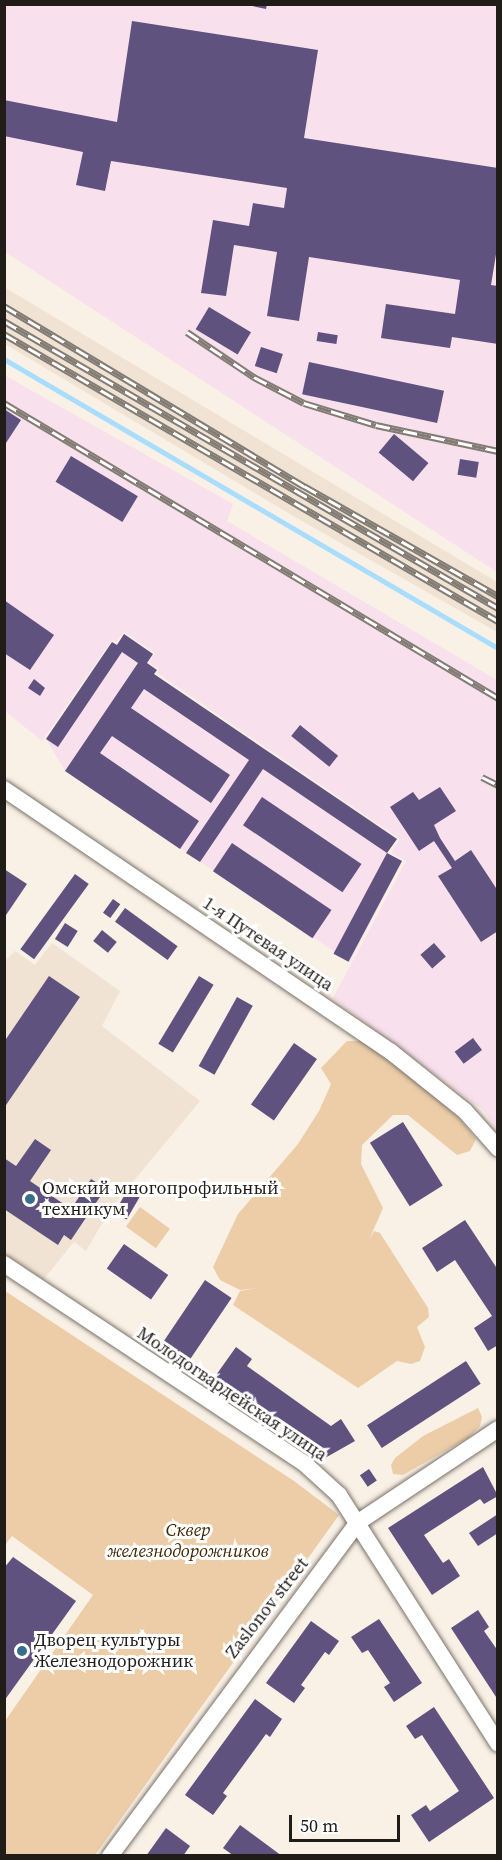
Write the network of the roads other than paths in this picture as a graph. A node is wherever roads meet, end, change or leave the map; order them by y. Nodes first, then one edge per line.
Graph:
1 (4, 789) edge
2 (498, 1148) edge
3 (4, 1264) edge
4 (498, 1429) edge
5 (357, 1523) junction
6 (498, 1744) edge
7 (110, 1856) edge

1 - 2 street, 1-я Путевая улица
3 - 5 street, Молодогвардейская улица
4 - 5 street, Zaslonov street
5 - 6 street, Молодогвардейская улица
5 - 7 street, Zaslonov street

